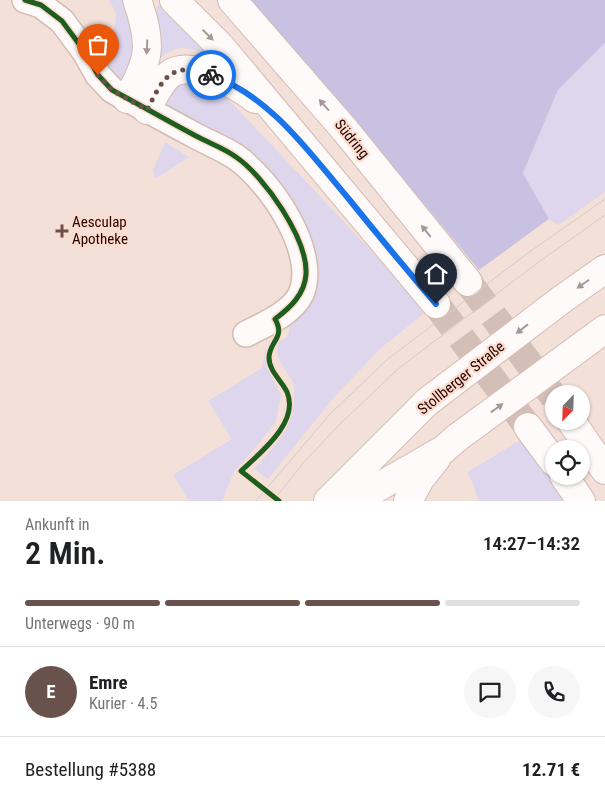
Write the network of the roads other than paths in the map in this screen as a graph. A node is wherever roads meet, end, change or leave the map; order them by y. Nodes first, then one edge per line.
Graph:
1 (25, 0) edge
2 (137, 0) edge
3 (174, 0) edge
4 (232, 0) edge
5 (137, 104) junction
6 (285, 124) junction
7 (605, 268) edge
8 (468, 282) tunnel mouth
9 (436, 304) tunnel mouth
10 (246, 334) dead end
11 (597, 334) edge
12 (528, 427) tunnel mouth
13 (577, 430) edge
14 (451, 444) junction
15 (545, 450) edge
16 (605, 470) edge
17 (570, 485) edge
18 (353, 499) edge
19 (408, 501) edge
20 (582, 501) edge

1 - 5 street
2 -> 5 main road
3 -> 6 main road
8 -> 4 main road, Südring
5 - 6 main road
5 - 10 street
6 - 9 main road
7 -> 18 main road, Stollberger Straße, bridge
14 -> 11 main road, bridge
12 - 15 main road
13 - 16 main road
14 - 18 main road
14 - 19 main road
17 - 20 main road

